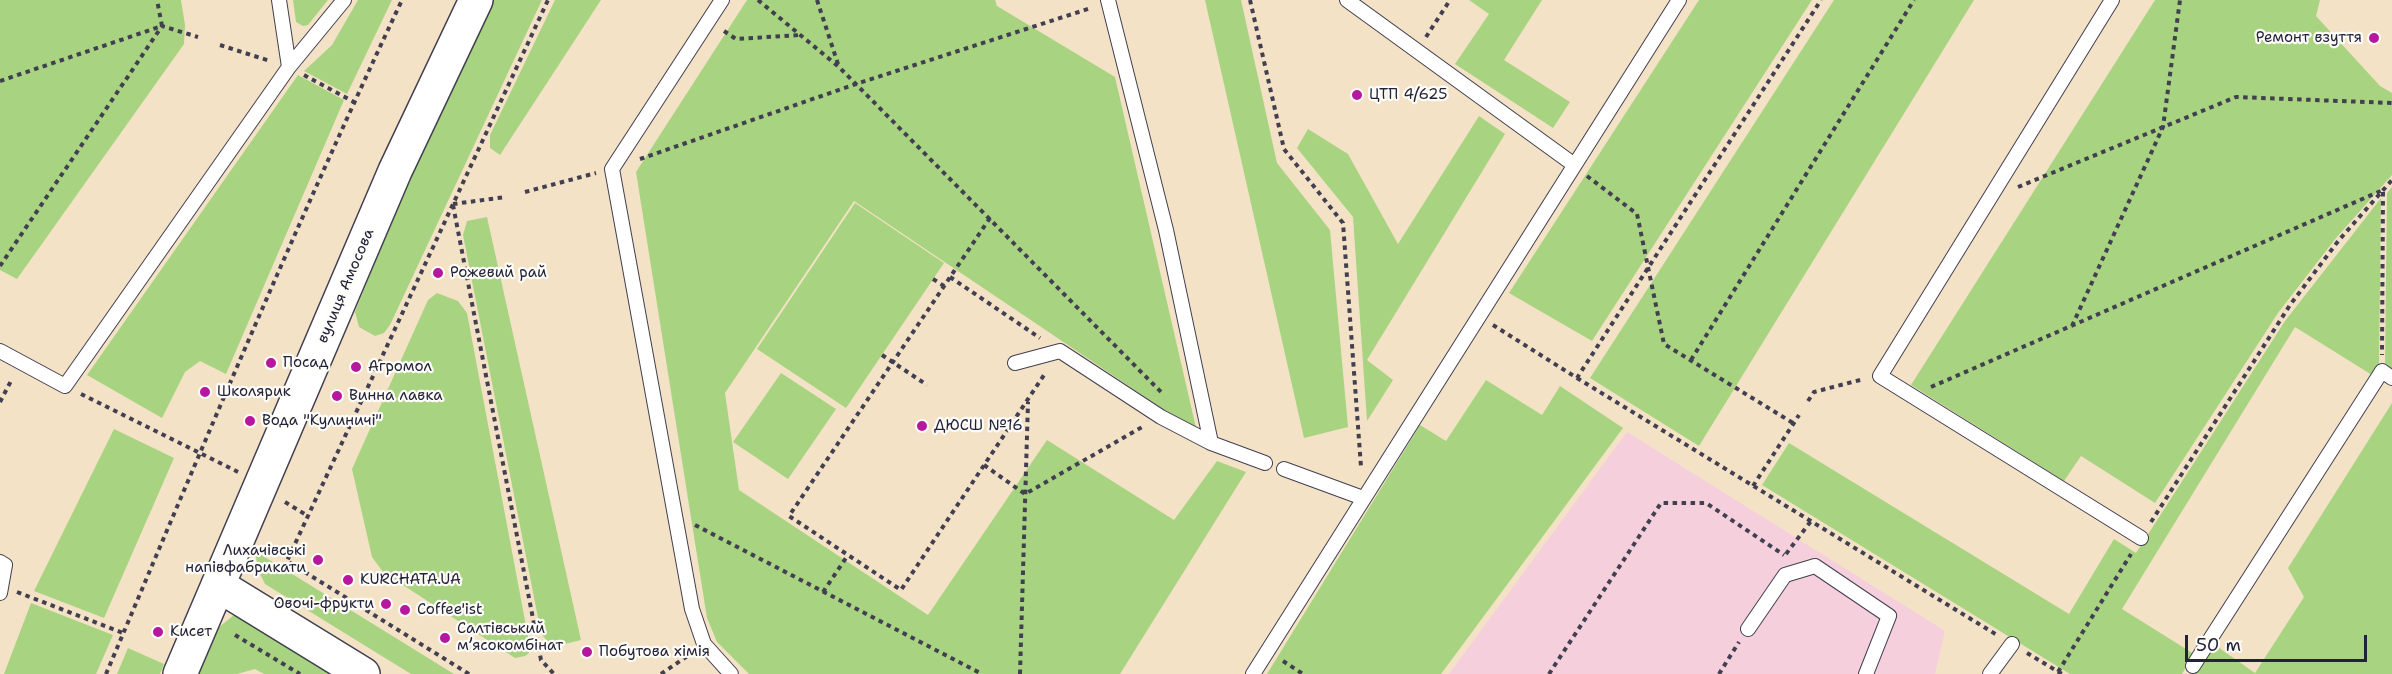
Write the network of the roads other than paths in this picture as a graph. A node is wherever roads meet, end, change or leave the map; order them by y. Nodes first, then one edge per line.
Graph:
1 (279, 0) edge
2 (345, 0) edge
3 (476, 0) edge
4 (722, 0) edge
5 (1347, 0) edge
6 (1679, 0) edge
7 (2112, 0) edge
8 (1109, 1) edge
9 (290, 67) junction
10 (1573, 164) junction
11 (0, 351) edge
12 (1015, 363) dead end
13 (2387, 375) edge
14 (1211, 443) junction
15 (1265, 462) dead end
16 (1284, 469) dead end
17 (1363, 498) junction
18 (2141, 538) road end
19 (0, 562) edge
20 (218, 585) junction
21 (0, 593) edge
22 (1748, 629) road end
23 (2012, 644) road end
24 (2193, 666) dead end
25 (180, 674) edge
26 (363, 674) edge
27 (731, 674) edge
28 (1253, 674) edge
29 (1866, 674) edge
30 (1990, 674) edge

1 - 9 lane
2 - 9 lane
3 - 20 street, вулиця Амосова
4 - 27 lane
5 - 10 lane
6 - 10 lane
7 - 18 lane
8 - 14 lane
9 - 11 lane
10 - 17 lane
12 - 14 lane
13 - 24 lane
14 - 15 lane
16 - 17 lane
17 - 28 lane
19 - 21 lane
20 - 25 street, вулиця Амосова
20 - 26 street
22 - 29 lane
23 - 30 lane

